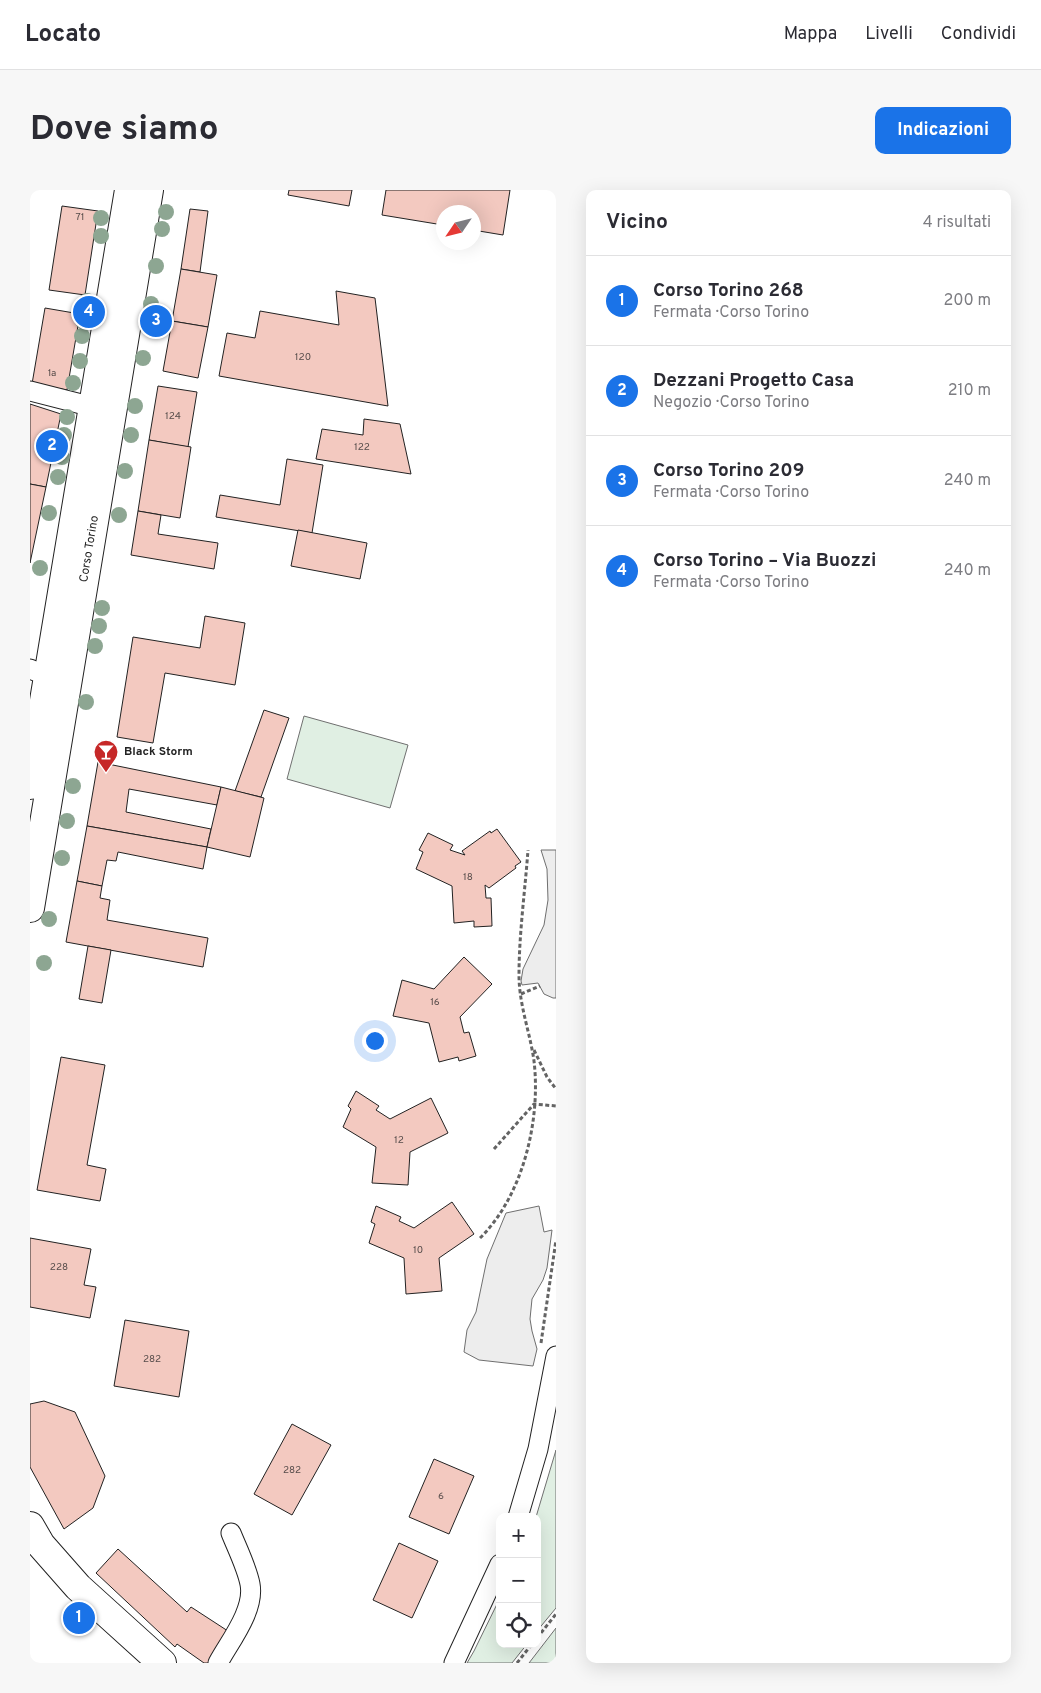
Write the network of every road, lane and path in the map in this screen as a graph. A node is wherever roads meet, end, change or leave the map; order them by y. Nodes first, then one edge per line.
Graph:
1 (129, 190) edge
2 (149, 190) edge
3 (30, 391) edge
4 (93, 407) junction
5 (39, 673) edge
6 (30, 785) edge
7 (528, 850) dead end
8 (30, 908) edge
9 (540, 986) dead end
10 (521, 994) junction
11 (531, 1045) junction
12 (556, 1089) edge
13 (534, 1104) junction
14 (556, 1106) edge
15 (494, 1149) dead end
16 (480, 1238) dead end
17 (556, 1240) edge
18 (548, 1353) edge
19 (519, 1513) edge
20 (30, 1526) edge
21 (231, 1533) dead end
22 (496, 1573) edge
23 (556, 1614) edge
24 (541, 1633) edge
25 (529, 1648) edge
26 (162, 1663) edge
27 (218, 1663) edge
28 (454, 1663) edge
29 (517, 1663) edge

1 - 4 main road, Corso Torino
2 - 8 main road, Corso Torino
3 - 4 street
4 - 5 main road, Corso Torino
5 - 6 main road, Corso Torino
7 - 10 path
9 - 10 path
10 - 11 path
11 - 12 path
11 - 13 path
13 - 14 path
13 - 15 path
13 - 16 path
17 - 18 path
18 - 19 street
20 - 26 main road
21 - 27 street
22 - 28 street
23 - 24 path
25 - 29 path

